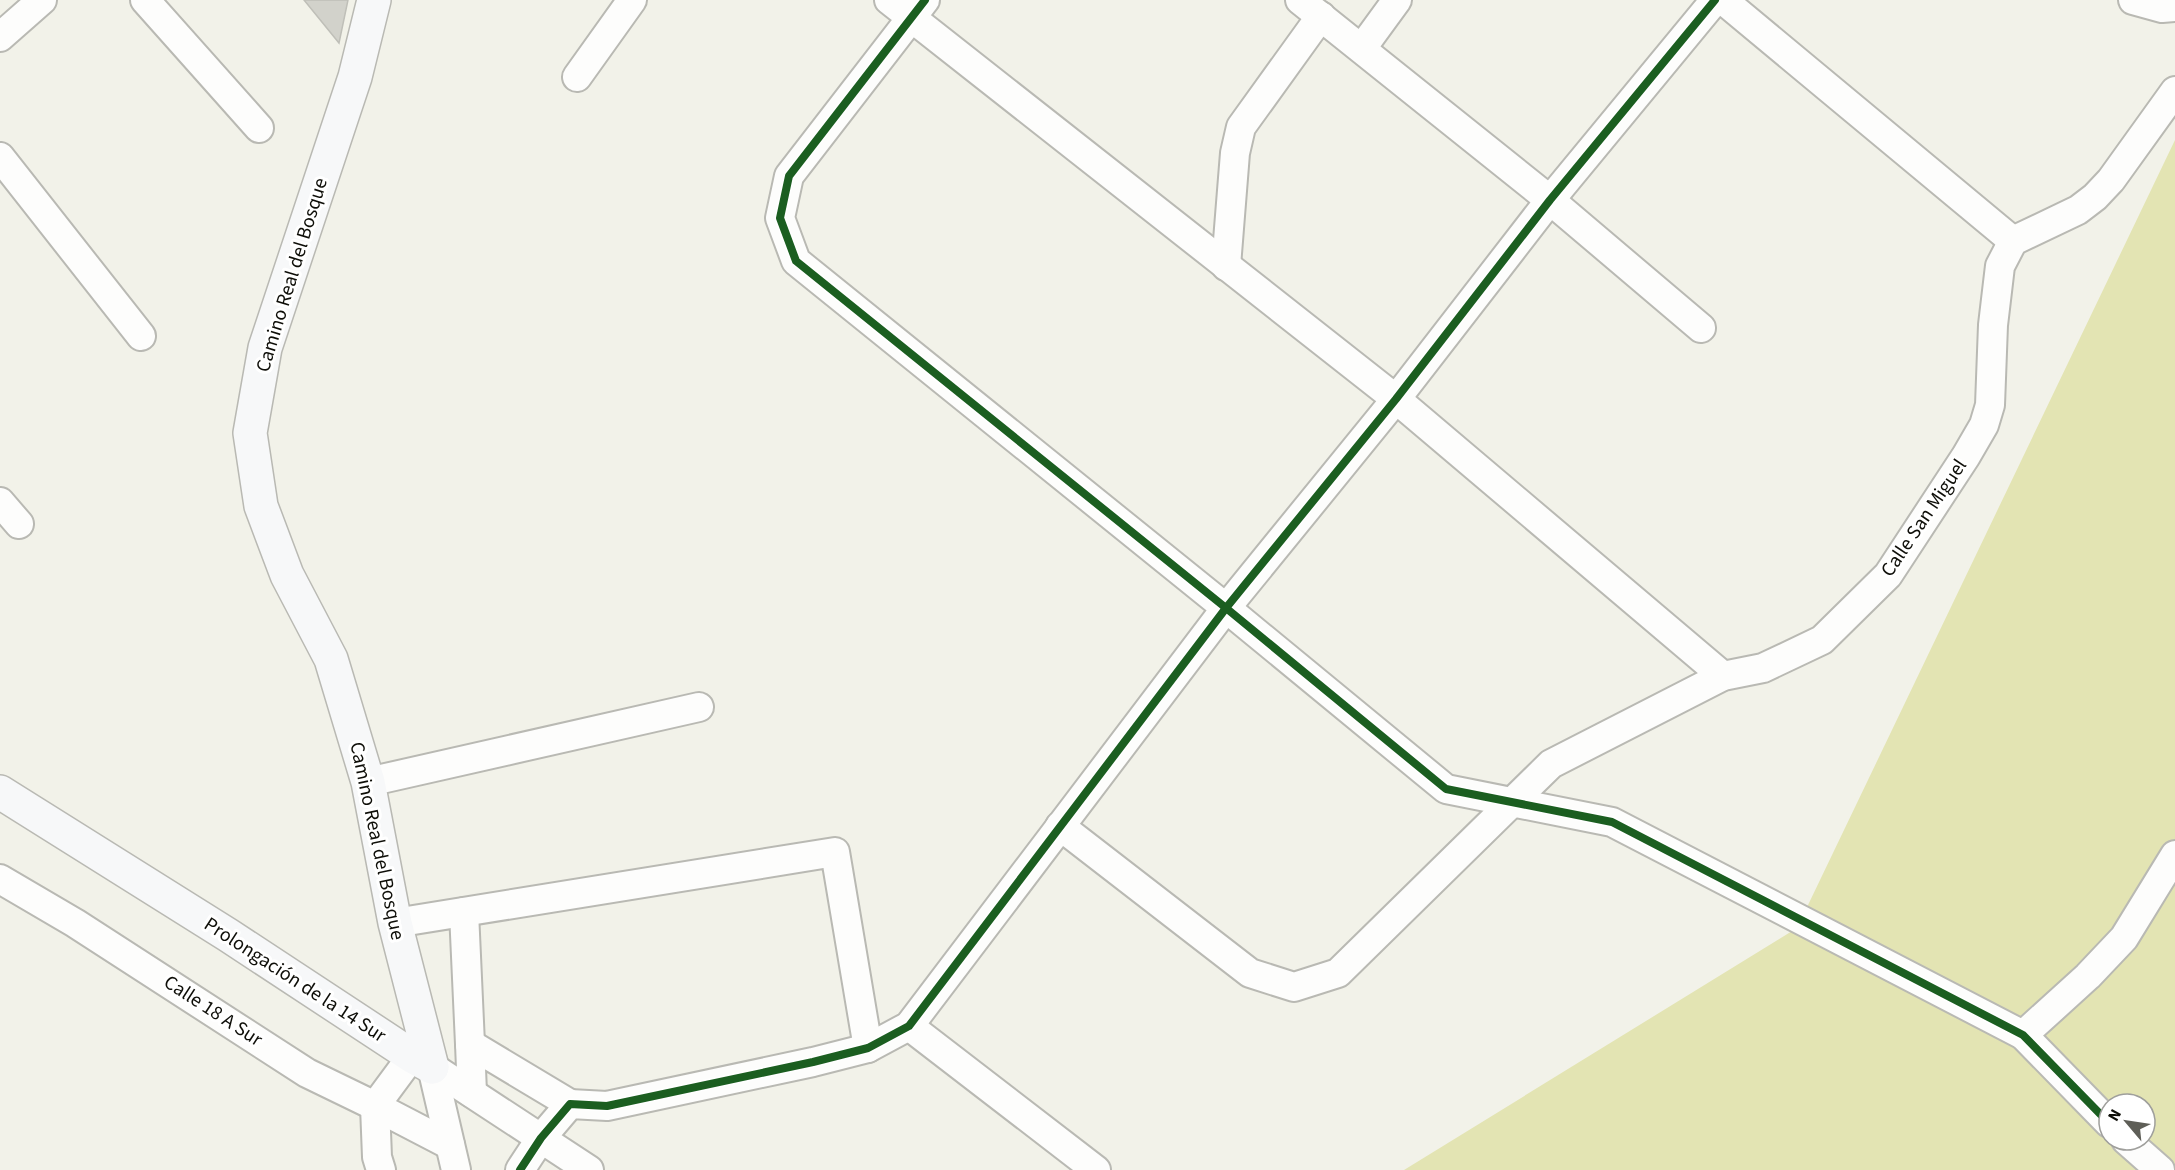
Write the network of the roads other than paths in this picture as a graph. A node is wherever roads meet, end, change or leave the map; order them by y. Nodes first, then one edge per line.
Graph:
1 (42, 0) edge
2 (145, 0) edge
3 (374, 0) edge
4 (632, 0) edge
5 (889, 0) edge
6 (1397, 0) edge
7 (1715, 0) edge
8 (1724, 0) edge
9 (2133, 0) edge
10 (2175, 7) edge
11 (1310, 8) edge
12 (918, 9) edge
13 (0, 37) edge
14 (1362, 48) junction
15 (577, 78) dead end
16 (2175, 91) edge
17 (259, 128) dead end
18 (0, 157) edge
19 (1550, 200) junction
20 (2013, 241) junction
21 (1226, 266) junction
22 (1701, 327) dead end
23 (141, 336) dead end
24 (1396, 399) junction
25 (0, 502) edge
26 (19, 524) dead end
27 (1226, 608) junction
28 (1723, 676) junction
29 (699, 707) dead end
30 (368, 782) junction
31 (0, 792) edge
32 (1512, 803) junction
33 (1060, 826) junction
34 (2175, 855) edge
35 (0, 879) edge
36 (464, 912) junction
37 (394, 923) junction
38 (909, 1026) junction
39 (2023, 1035) junction
40 (470, 1044) junction
41 (868, 1048) junction
42 (422, 1062) junction
43 (472, 1093) junction
44 (570, 1104) junction
45 (375, 1106) junction
46 (2097, 1111) edge
47 (541, 1138) junction
48 (2140, 1152) edge
49 (453, 1158) edge
50 (381, 1170) edge
51 (520, 1170) edge
52 (589, 1170) edge
53 (1096, 1170) edge
54 (2160, 1170) edge

1 - 13 street
2 - 17 street
3 - 30 street, Camino Real del Bosque
4 - 15 street
5 - 12 street
6 - 14 street
7 - 19 street
8 - 20 street
9 - 10 street
11 - 14 street
11 - 21 street
12 - 21 street
12 - 27 street
14 - 19 street
16 - 20 street
18 - 23 street
19 - 22 street
19 - 24 street
20 - 28 street, Calle San Miguel
21 - 24 street
24 - 27 street
24 - 28 street
25 - 26 street
27 - 32 street
27 - 33 street
28 - 32 street, Calle San Miguel
29 - 30 street
30 - 37 street, Camino Real del Bosque
31 - 42 street, Prolongación de la 14 Sur
32 - 33 street, Calle San Miguel
32 - 39 street
33 - 38 street
34 - 39 street
35 - 45 street, Calle 18 A Sur
36 - 37 street
36 - 40 street
36 - 41 street
37 - 42 street, Camino Real del Bosque
38 - 41 street
38 - 53 street
39 - 46 street
40 - 43 street
40 - 44 street
41 - 44 street
42 - 43 street, Prolongación de la 14 Sur
42 - 45 street
42 - 49 street
43 - 47 street, Prolongación de la 14 Sur
44 - 47 street
45 - 49 street, Calle 18 A Sur
45 - 50 street
47 - 51 street
47 - 52 street, Prolongación de la 14 Sur
48 - 54 street

